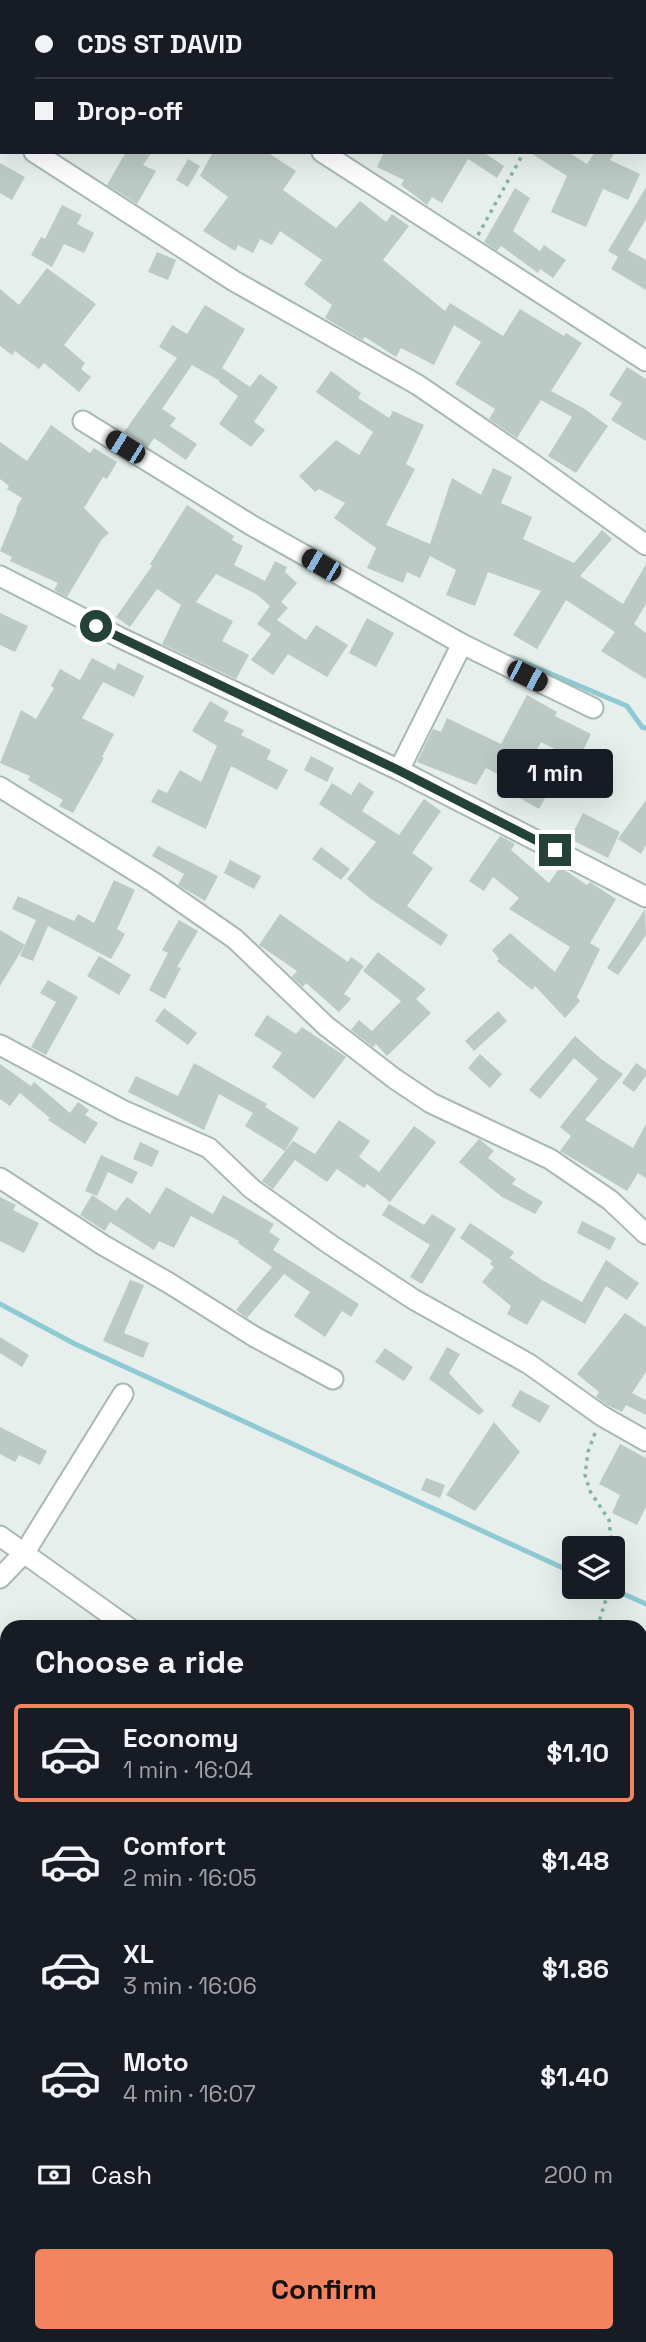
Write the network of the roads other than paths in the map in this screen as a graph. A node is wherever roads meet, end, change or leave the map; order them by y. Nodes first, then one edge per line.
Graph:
1 (37, 154) edge
2 (325, 154) edge
3 (646, 360) edge
4 (83, 421) dead end
5 (646, 545) edge
6 (0, 576) edge
7 (462, 644) junction
8 (593, 708) dead end
9 (398, 770) junction
10 (0, 787) edge
11 (646, 897) edge
12 (0, 1045) edge
13 (0, 1178) edge
14 (646, 1234) edge
15 (333, 1379) dead end
16 (123, 1394) dead end
17 (646, 1441) edge
18 (0, 1536) edge
19 (25, 1552) junction
20 (0, 1578) edge
21 (118, 1620) edge

1 - 5 street
2 - 3 street
4 - 7 street
6 - 9 street
7 - 8 street
7 - 9 street
9 - 11 street
10 - 14 street
12 - 17 street
13 - 15 street
16 - 19 street
18 - 19 street
19 - 20 street
19 - 21 street

